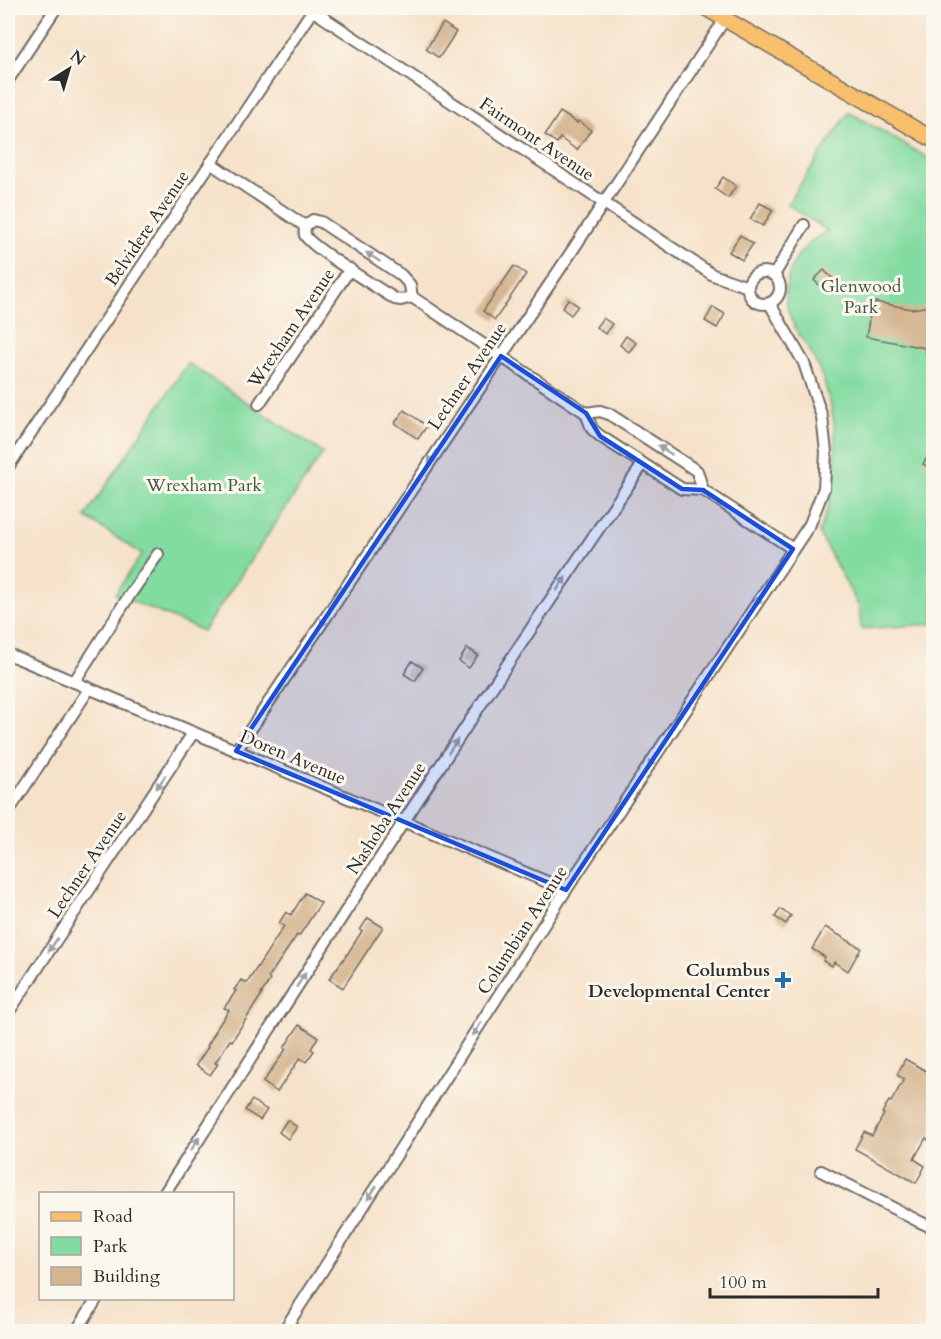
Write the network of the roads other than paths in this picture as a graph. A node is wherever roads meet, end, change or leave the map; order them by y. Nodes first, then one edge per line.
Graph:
1 (56, 8) edge
2 (706, 8) edge
3 (313, 9) edge
4 (725, 19) junction
5 (8, 80) edge
6 (933, 140) edge
7 (210, 163) junction
8 (604, 202) junction
9 (804, 225) dead end
10 (305, 226) junction
11 (350, 270) junction
12 (774, 275) junction
13 (748, 287) junction
14 (412, 297) junction
15 (770, 304) junction
16 (501, 356) junction
17 (259, 404) dead end
18 (586, 412) junction
19 (643, 464) junction
20 (8, 467) edge
21 (703, 490) junction
22 (793, 549) junction
23 (158, 554) dead end
24 (8, 654) edge
25 (74, 682) junction
26 (89, 689) junction
27 (193, 734) junction
28 (236, 751) junction
29 (8, 812) edge
30 (403, 821) junction
31 (566, 890) junction
32 (8, 1014) edge
33 (821, 1171) dead end
34 (165, 1192) edge
35 (933, 1228) edge
36 (96, 1300) edge
37 (76, 1332) edge
38 (283, 1332) edge

1 - 5 street
2 - 4 main road
3 - 7 street, Belvidere Avenue
3 - 8 street, Fairmont Avenue
4 - 6 main road
4 - 8 street, Lechner Avenue
7 - 10 street
7 - 20 street, Belvidere Avenue
8 - 13 street, Fairmont Avenue
8 - 16 street, Lechner Avenue
9 - 12 street
10 - 11 street
14 -> 10 street
11 - 14 street
11 - 17 street, Wrexham Avenue
12 - 13 street
12 - 15 street
13 - 15 street, Fairmont Avenue
14 - 16 street
15 - 22 street, Fairmont Avenue
16 - 18 street
16 -> 28 street, Lechner Avenue
18 - 19 street
21 -> 18 street
19 - 21 street
30 -> 19 street, Nashoba Avenue
21 - 22 street
22 -> 31 street, Columbian Avenue
23 - 25 street
24 - 25 street, Doren Avenue
25 - 26 street, Doren Avenue
26 - 27 street, Doren Avenue
26 - 29 street
27 - 28 street, Doren Avenue
27 -> 32 street, Lechner Avenue
28 - 30 street, Doren Avenue
30 - 31 street, Doren Avenue
34 -> 30 street, Nashoba Avenue
31 -> 38 street, Columbian Avenue
33 - 35 street
36 - 37 street

